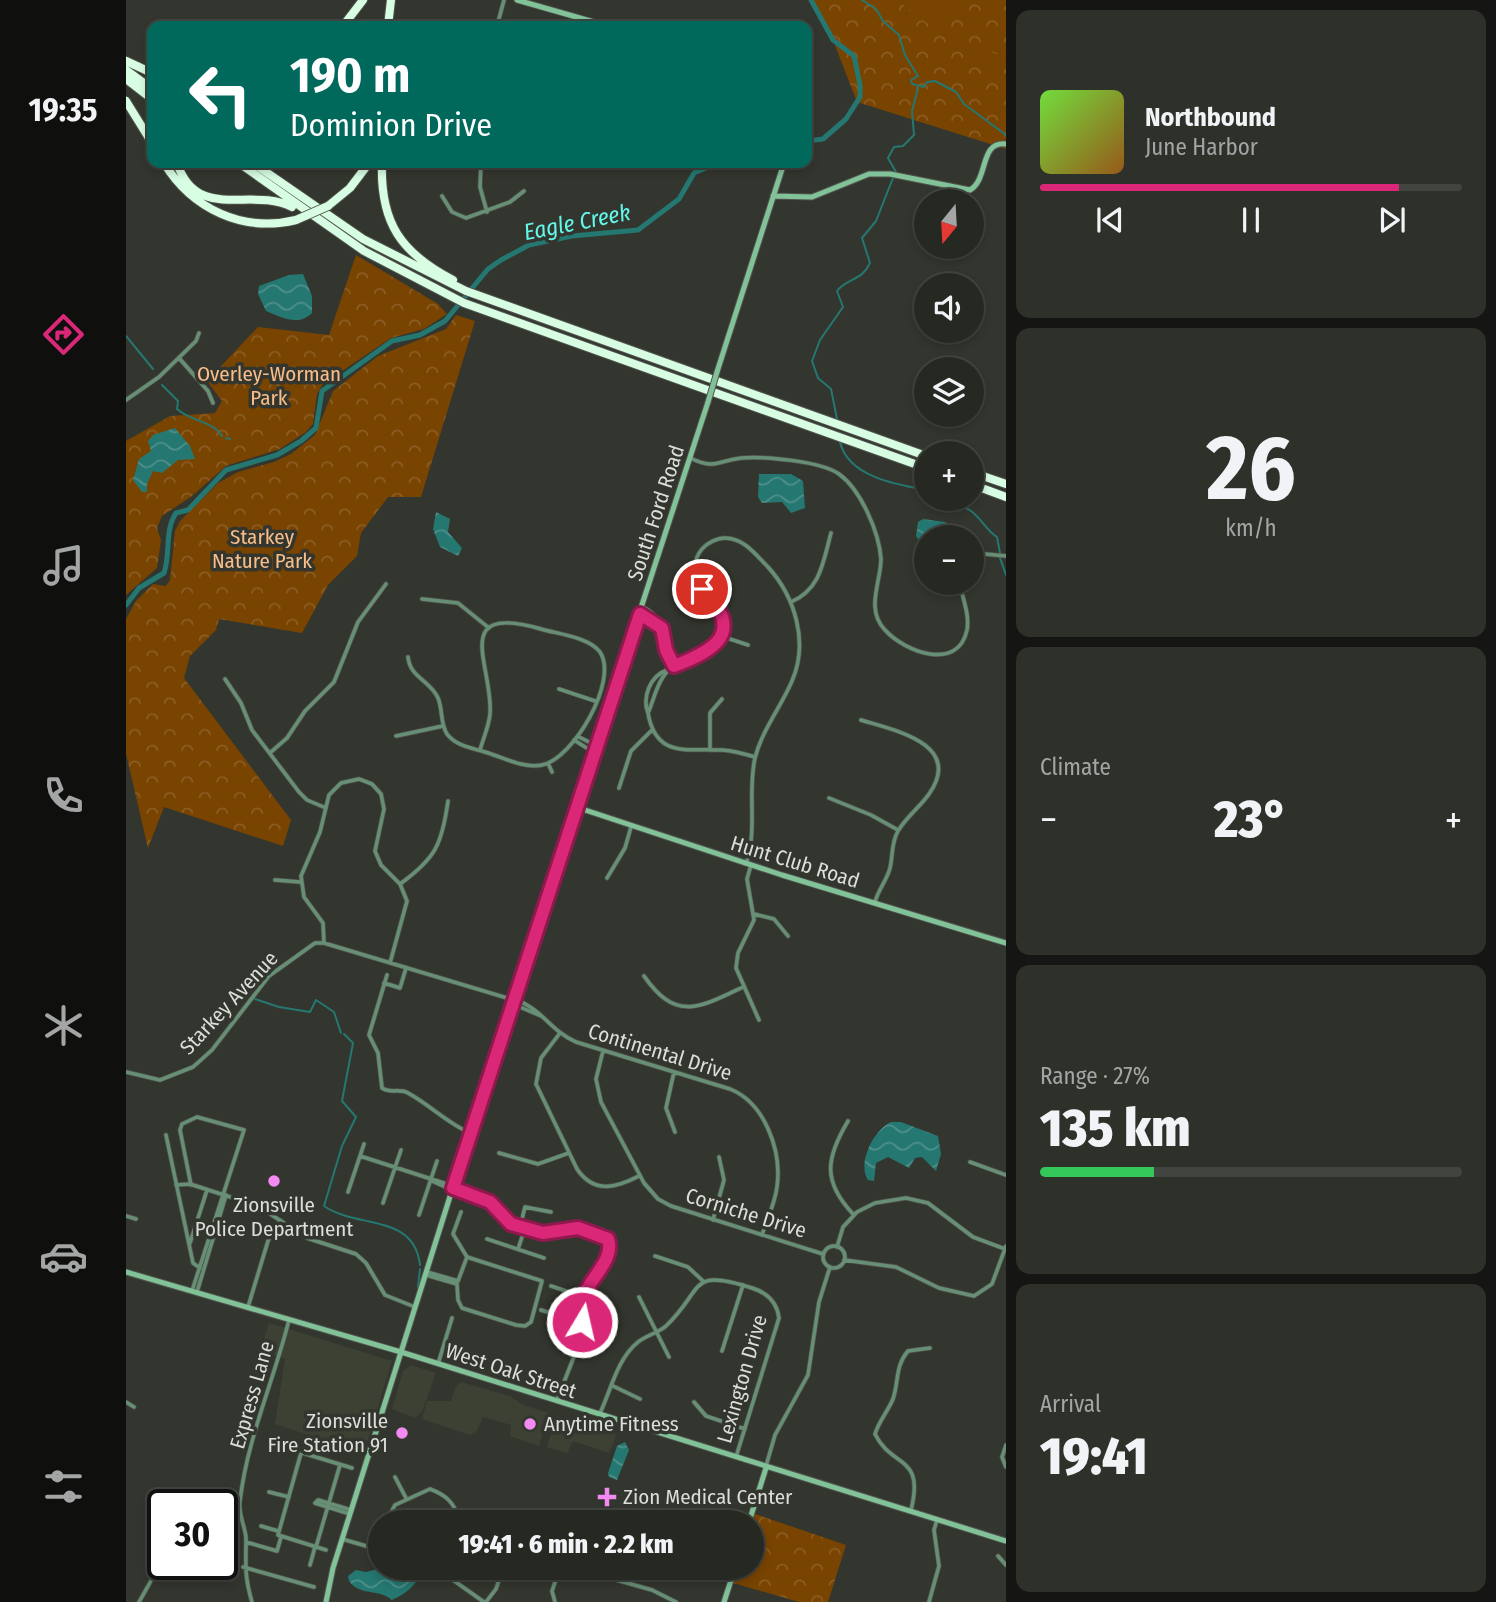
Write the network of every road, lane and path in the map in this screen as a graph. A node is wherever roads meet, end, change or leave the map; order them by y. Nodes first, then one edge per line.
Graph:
1 (363, 0) edge
2 (391, 0) edge
3 (504, 0) edge
4 (517, 0) edge
5 (347, 21) edge
6 (389, 21) edge
7 (498, 21) edge
8 (590, 21) edge
9 (126, 61) edge
10 (126, 70) edge
11 (147, 71) edge
12 (126, 79) edge
13 (147, 85) edge
14 (147, 95) edge
15 (126, 101) edge
16 (147, 135) edge
17 (1006, 144) edge
18 (168, 168) edge
19 (180, 168) edge
20 (246, 168) edge
21 (260, 168) edge
22 (365, 168) edge
23 (382, 168) edge
24 (481, 168) edge
25 (782, 168) edge
26 (524, 191) dead end
27 (442, 196) dead end
28 (773, 196) junction
29 (487, 213) junction
30 (324, 225) junction
31 (454, 284) junction
32 (199, 333) dead end
33 (178, 358) junction
34 (126, 400) edge
35 (213, 403) dead end
36 (914, 452) edge
37 (690, 458) junction
38 (914, 464) edge
39 (984, 476) edge
40 (1006, 484) edge
41 (984, 489) edge
42 (1006, 497) edge
43 (831, 533) dead end
44 (984, 554) edge
45 (1006, 556) edge
46 (386, 584) dead end
47 (962, 595) edge
48 (422, 599) dead end
49 (791, 602) junction
50 (642, 607) junction
51 (640, 614) junction
52 (489, 628) junction
53 (662, 628) junction
54 (721, 636) junction
55 (747, 645) dead end
56 (408, 657) dead end
57 (674, 666) junction
58 (225, 679) dead end
59 (559, 689) dead end
60 (722, 699) dead end
61 (595, 701) junction
62 (861, 720) dead end
63 (443, 726) junction
64 (652, 730) junction
65 (396, 736) dead end
66 (576, 738) junction
67 (594, 749) junction
68 (480, 750) junction
69 (710, 750) junction
70 (271, 752) junction
71 (755, 757) junction
72 (548, 763) junction
73 (552, 772) dead end
74 (619, 788) dead end
75 (829, 798) dead end
76 (448, 801) dead end
77 (576, 807) junction
78 (326, 808) junction
79 (631, 827) junction
80 (898, 830) junction
81 (749, 865) junction
82 (607, 878) dead end
83 (275, 880) dead end
84 (300, 882) junction
85 (400, 884) junction
86 (875, 902) junction
87 (754, 914) junction
88 (788, 936) dead end
89 (324, 943) junction
90 (1006, 943) edge
91 (390, 963) junction
92 (406, 968) junction
93 (387, 975) dead end
94 (643, 976) dead end
95 (384, 983) junction
96 (743, 987) junction
97 (514, 1001) junction
98 (759, 1020) dead end
99 (559, 1033) junction
100 (603, 1051) junction
101 (126, 1072) edge
102 (674, 1072) junction
103 (848, 1121) dead end
104 (675, 1132) dead end
105 (470, 1133) junction
106 (166, 1135) dead end
107 (364, 1143) dead end
108 (401, 1150) dead end
109 (499, 1153) dead end
110 (569, 1153) junction
111 (360, 1156) junction
112 (719, 1157) dead end
113 (437, 1161) dead end
114 (970, 1162) dead end
115 (395, 1168) junction
116 (1006, 1175) edge
117 (639, 1176) junction
118 (430, 1180) junction
119 (176, 1185) junction
120 (191, 1185) junction
121 (452, 1188) junction
122 (207, 1190) junction
123 (348, 1192) dead end
124 (225, 1195) junction
125 (383, 1203) dead end
126 (461, 1212) dead end
127 (551, 1212) dead end
128 (853, 1214) junction
129 (419, 1215) dead end
130 (126, 1216) edge
131 (136, 1219) dead end
132 (280, 1220) junction
133 (713, 1220) junction
134 (522, 1227) junction
135 (762, 1235) junction
136 (488, 1239) dead end
137 (190, 1245) junction
138 (837, 1247) junction
139 (1005, 1248) edge
140 (518, 1249) junction
141 (823, 1254) junction
142 (654, 1256) dead end
143 (467, 1257) junction
144 (544, 1258) dead end
145 (844, 1261) junction
146 (830, 1267) junction
147 (200, 1268) junction
148 (126, 1272) edge
149 (426, 1273) junction
150 (703, 1281) junction
151 (458, 1283) junction
152 (743, 1285) junction
153 (551, 1286) dead end
154 (194, 1292) junction
155 (584, 1297) junction
156 (639, 1297) dead end
157 (247, 1307) junction
158 (415, 1307) junction
159 (541, 1310) dead end
160 (562, 1317) junction
161 (452, 1318) dead end
162 (289, 1320) junction
163 (582, 1322) junction
164 (657, 1331) junction
165 (580, 1344) junction
166 (930, 1348) dead end
167 (722, 1351) dead end
168 (401, 1352) junction
169 (669, 1356) dead end
170 (438, 1364) junction
171 (613, 1386) junction
172 (640, 1399) dead end
173 (126, 1402) edge
174 (556, 1402) junction
175 (694, 1402) dead end
176 (134, 1406) dead end
177 (599, 1415) junction
178 (744, 1429) junction
179 (1006, 1445) edge
180 (283, 1447) dead end
181 (301, 1453) junction
182 (735, 1459) junction
183 (340, 1465) junction
184 (1006, 1466) edge
185 (352, 1468) dead end
186 (766, 1468) junction
187 (395, 1477) dead end
188 (269, 1492) dead end
189 (289, 1497) junction
190 (406, 1498) junction
191 (328, 1506) junction
192 (391, 1510) edge
193 (455, 1510) edge
194 (753, 1510) edge
195 (350, 1512) junction
196 (910, 1512) junction
197 (937, 1520) junction
198 (261, 1526) dead end
199 (279, 1534) junction
200 (342, 1539) junction
201 (1006, 1541) edge
202 (246, 1542) junction
203 (315, 1547) junction
204 (368, 1547) edge
205 (326, 1550) dead end
206 (998, 1556) dead end
207 (310, 1564) dead end
208 (1006, 1565) edge
209 (243, 1567) junction
210 (151, 1580) edge
211 (453, 1580) edge
212 (499, 1580) edge
213 (555, 1580) edge
214 (617, 1580) edge
215 (731, 1580) edge
216 (314, 1587) dead end
217 (139, 1602) edge
218 (252, 1602) edge
219 (326, 1602) edge
220 (485, 1602) edge
221 (555, 1602) edge
222 (676, 1602) edge
223 (724, 1602) edge
224 (929, 1602) edge

1 - 5 highway
2 - 6 highway
3 - 7 street
4 - 8 main road
9 - 11 highway
10 - 13 highway
12 - 14 highway
15 - 16 highway
17 - 28 main road
18 - 22 highway, bridge
19 - 30 highway
20 - 30 highway
21 - 31 highway
23 - 31 highway
24 - 29 street
25 - 28 main road, South Ford Road
26 - 29 street
27 - 29 street
28 - 37 main road, South Ford Road, bridge
30 - 38 highway
31 - 36 highway
32 - 33 street
33 - 34 street
33 - 35 street
37 - 47 street
37 - 50 main road, South Ford Road
39 - 40 highway
41 - 42 highway
43 - 49 street
44 - 45 street
46 - 70 street
48 - 52 street
49 - 54 street
49 - 71 street
50 - 51 main road, South Ford Road
50 - 53 street
51 - 53 street
51 - 67 main road, South Ford Road
52 - 61 street
52 - 68 street
53 - 57 street
54 - 55 street
54 - 57 street
56 - 63 street
57 - 64 street
58 - 70 street
59 - 61 street
60 - 69 street
61 - 66 street
62 - 80 street
63 - 65 street
63 - 68 street
64 - 69 street
64 - 74 street
66 - 67 street
66 - 72 street
67 - 77 main road, South Ford Road
68 - 72 street
69 - 71 street
70 - 78 street
71 - 81 street
72 - 73 street
75 - 80 street
76 - 85 street
77 - 79 main road, Hunt Club Road
77 - 97 main road, South Ford Road
78 - 84 street
78 - 85 street
79 - 81 main road, Hunt Club Road
79 - 82 street
80 - 86 street
81 - 86 main road, Hunt Club Road
81 - 87 street
83 - 84 street
84 - 89 street
85 - 91 street
86 - 90 main road, Hunt Club Road
87 - 88 street
87 - 96 street
89 - 91 street
89 - 101 street, Starkey Avenue
91 - 92 street
92 - 95 street
92 - 97 street
93 - 95 street
94 - 96 street
95 - 105 street
96 - 98 street
97 - 99 street, Continental Drive
97 - 105 main road, South Ford Road
99 - 100 street, Continental Drive
99 - 110 street
100 - 102 street, Continental Drive
100 - 117 street, Corniche Drive
102 - 104 street
102 - 135 street, Continental Drive
103 - 128 street
105 - 121 main road, South Ford Road
106 - 119 street
107 - 111 street
108 - 115 street
109 - 110 street
110 - 117 street
111 - 115 street
111 - 123 street
112 - 133 street
113 - 118 street
114 - 116 street
115 - 118 street
115 - 125 street
117 - 133 street, Corniche Drive
118 - 121 street
118 - 129 street
119 - 120 street
119 - 137 street
120 - 122 street
120 - 124 street
121 - 134 street
121 - 149 main road, South Ford Road
122 - 124 street
122 - 137 street
124 - 132 street
124 - 147 street
124 - 154 street
126 - 143 street
127 - 134 street
128 - 138 street
128 - 139 street
130 - 131 street
132 - 157 street
132 - 158 street
133 - 135 street, Corniche Drive
134 - 140 street
134 - 155 street
135 - 141 street, Corniche Drive
136 - 140 street
137 - 147 street
138 - 141 street
138 - 145 street
139 - 145 street
140 - 144 street
141 - 146 street
142 - 150 street
143 - 151 street
143 - 151 street
145 - 146 street
146 - 186 street
147 - 154 street
148 - 154 main road, West Oak Street
149 - 151 street
149 - 158 main road, South Ford Road
150 - 152 street
150 - 164 street
152 - 167 street
152 - 178 street, Lexington Drive
153 - 155 street
154 - 157 main road, West Oak Street
155 - 163 street
156 - 164 street
157 - 162 main road, West Oak Street
158 - 168 main road, South Ford Road
159 - 160 street
160 - 163 street
160 - 165 street
161 - 170 street
162 - 168 main road, West Oak Street
162 - 202 street, Express Lane
163 - 165 street
164 - 169 street
164 - 171 street
165 - 174 street
166 - 196 street
168 - 170 main road, West Oak Street
168 - 195 main road, South Ford Road
170 - 174 main road, West Oak Street
171 - 172 street
171 - 177 street
173 - 176 street
174 - 177 main road, West Oak Street
175 - 178 street
177 - 182 main road, West Oak Street
178 - 182 street, Lexington Drive
179 - 184 street
180 - 181 street
181 - 183 street
181 - 189 street
182 - 186 main road, West Oak Street
183 - 185 street
183 - 191 street
186 - 194 main road
186 - 196 main road, West Oak Street
187 - 190 street
188 - 189 street
189 - 199 street
190 - 192 street
190 - 193 street
191 - 195 street
191 - 203 street
195 - 200 main road, South Ford Road
196 - 197 main road, West Oak Street
197 - 201 main road, West Oak Street
197 - 224 street
198 - 199 street
199 - 202 street
199 - 203 street
200 - 204 street
200 - 219 main road, South Ford Road
202 - 209 street, Express Lane
203 - 205 street
203 - 207 street
206 - 208 street
209 - 216 street
209 - 218 street, Express Lane
210 - 217 street
211 - 220 street
212 - 220 street
213 - 221 street
214 - 222 street
215 - 223 main road

